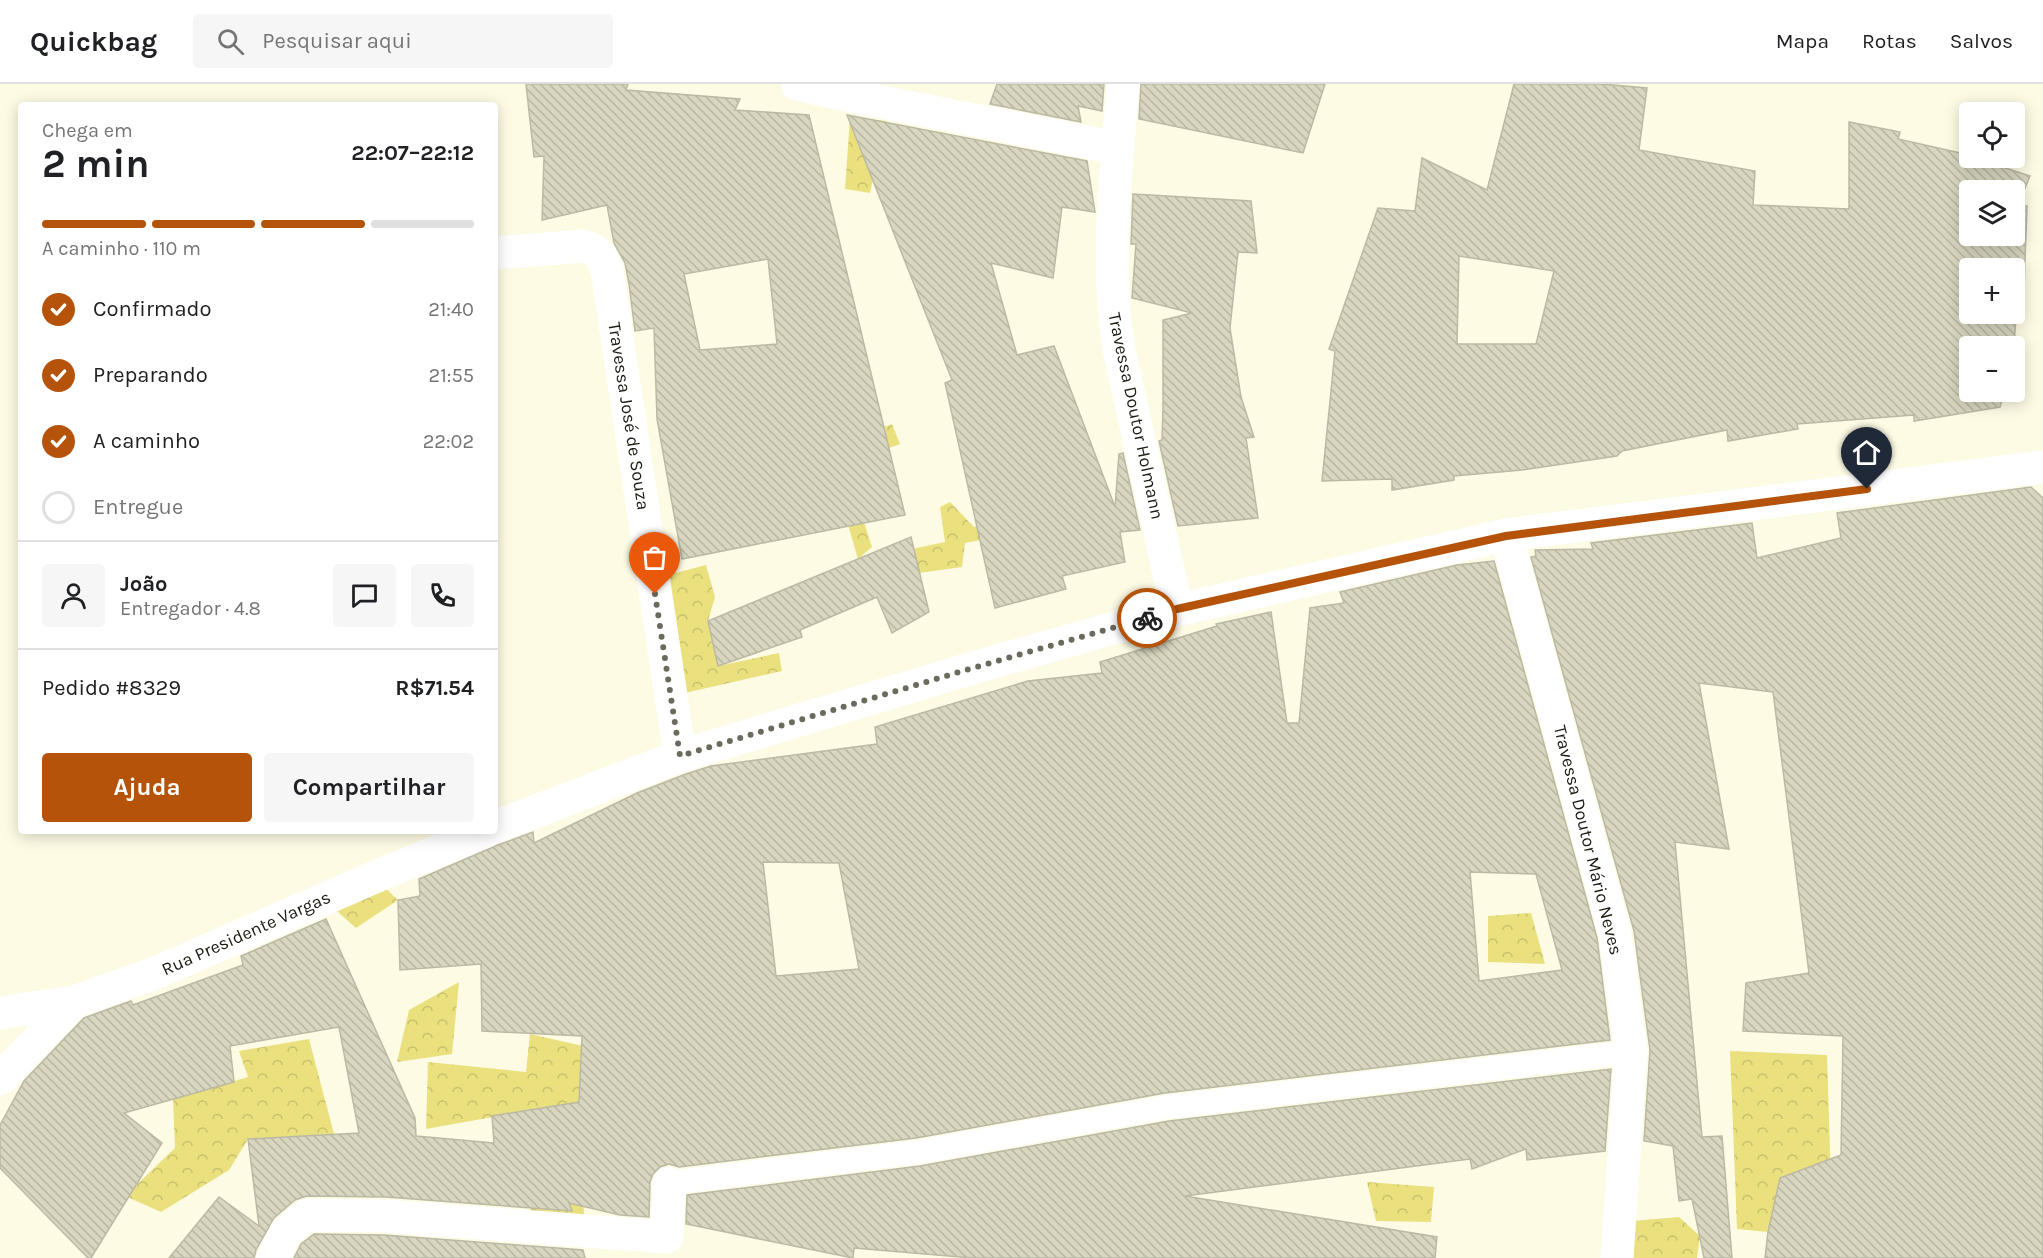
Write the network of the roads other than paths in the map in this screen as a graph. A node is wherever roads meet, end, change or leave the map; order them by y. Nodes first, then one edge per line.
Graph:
1 (797, 84) edge
2 (1123, 84) edge
3 (1118, 148) junction
4 (498, 253) edge
5 (2043, 467) edge
6 (1506, 536) junction
7 (1177, 609) junction
8 (680, 756) junction
9 (498, 826) edge
10 (479, 834) edge
11 (74, 1002) junction
12 (0, 1013) edge
13 (1631, 1052) junction
14 (0, 1079) edge
15 (669, 1182) joint
16 (273, 1258) edge
17 (1617, 1258) edge

1 - 3 street
2 - 3 street, Travessa Doutor Holmann
3 - 7 street, Travessa Doutor Holmann
4 - 8 street, Travessa José de Souza
5 - 6 street
6 - 7 street
6 - 13 street, Travessa Doutor Mário Neves
7 - 8 street
8 - 9 street
10 - 11 street, Rua Presidente Vargas
11 - 12 street, Rua Presidente Vargas
11 - 14 street
13 - 15 lane
13 - 17 street, Travessa Doutor Mário Neves
15 - 16 street

